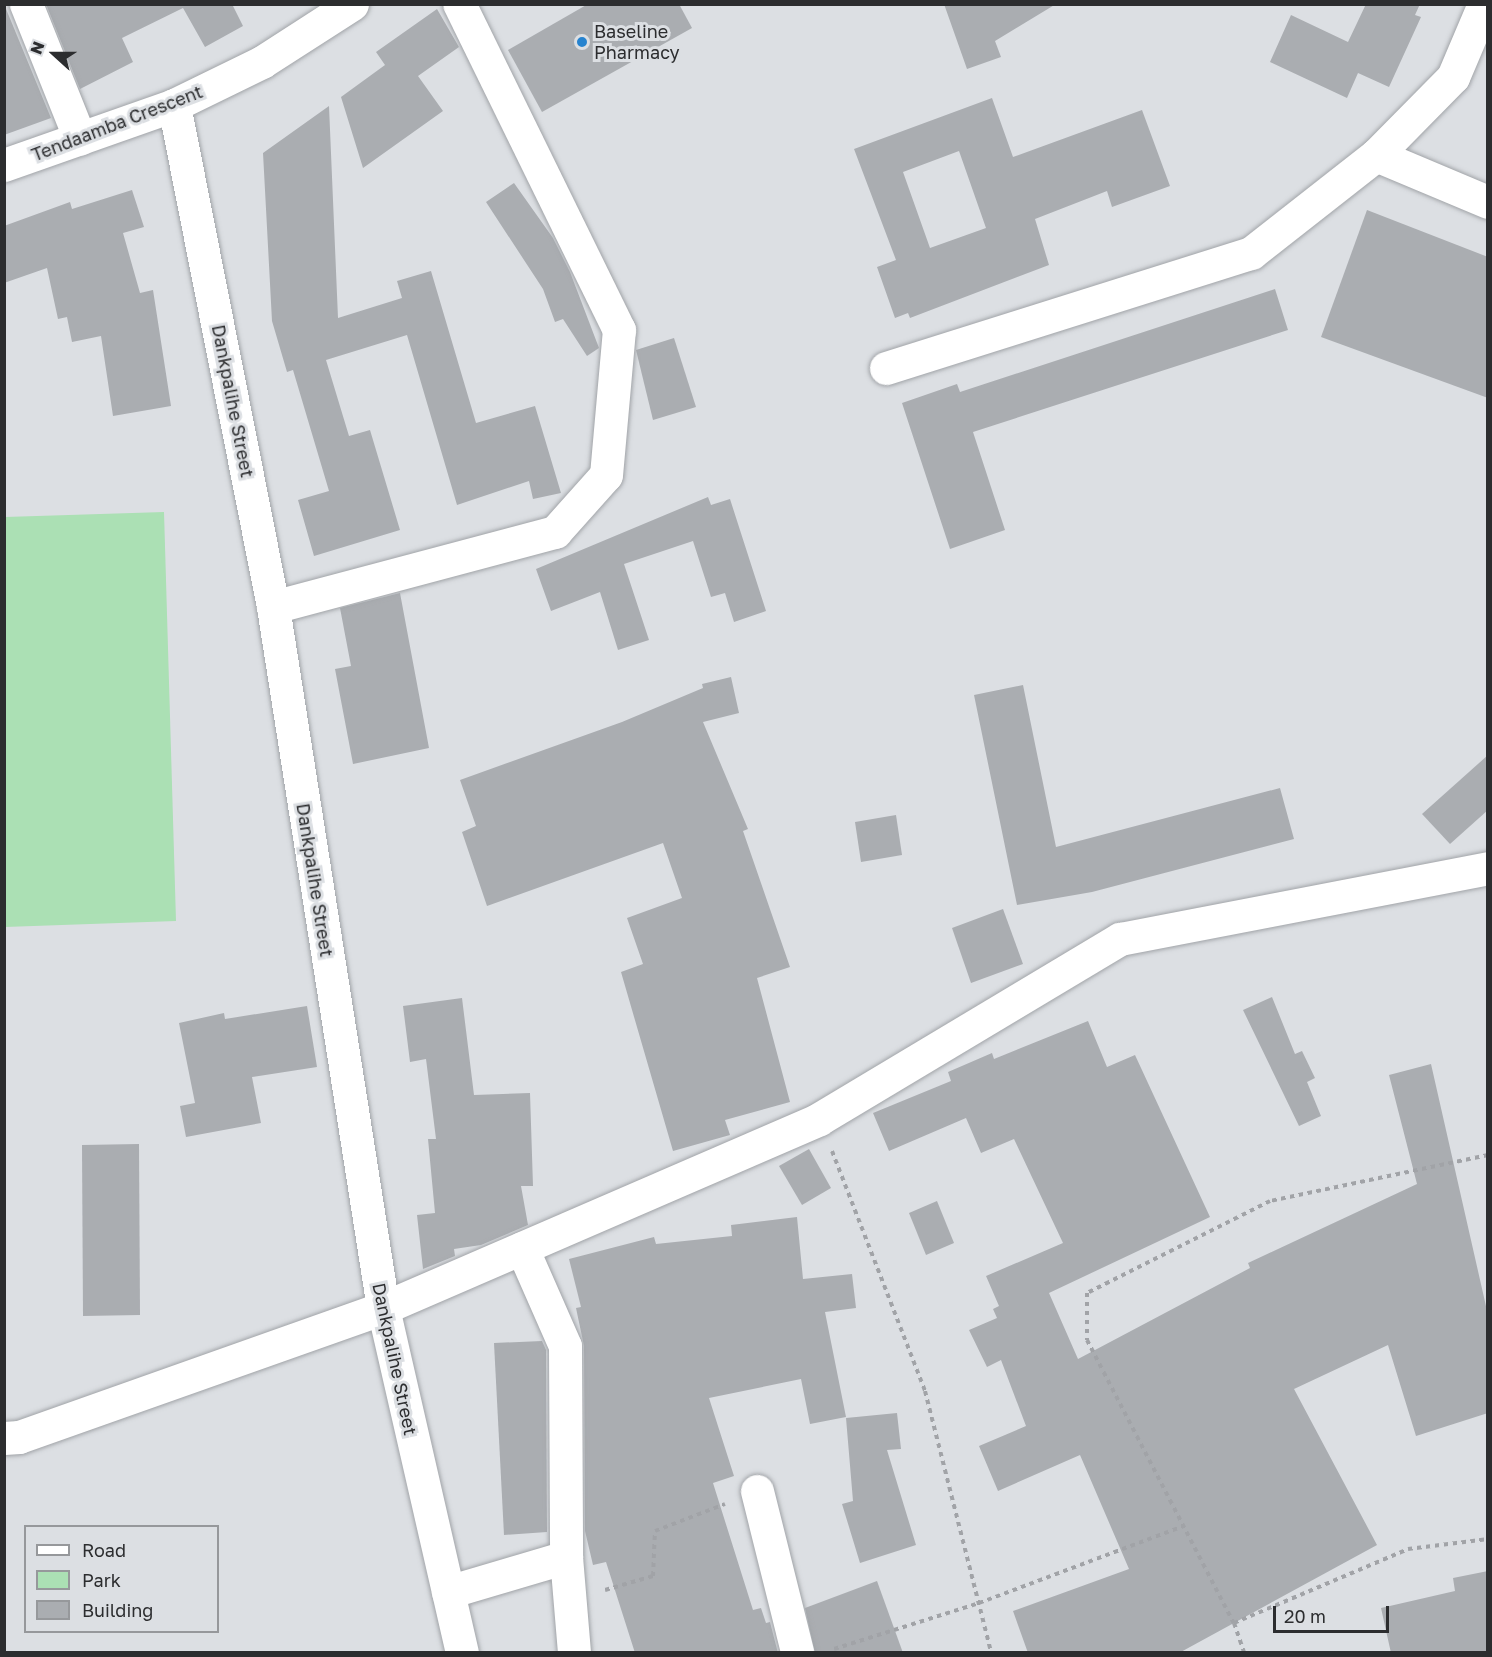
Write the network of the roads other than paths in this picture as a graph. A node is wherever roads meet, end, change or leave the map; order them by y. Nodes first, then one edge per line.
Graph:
1 (26, 4) edge
2 (352, 4) edge
3 (459, 4) edge
4 (1484, 4) edge
5 (174, 105) junction
6 (80, 139) junction
7 (1376, 155) junction
8 (4, 165) edge
9 (1488, 202) edge
10 (886, 368) dead end
11 (273, 607) junction
12 (1488, 868) edge
13 (522, 1248) junction
14 (383, 1308) junction
15 (4, 1438) edge
16 (757, 1491) road end
17 (566, 1557) junction
18 (448, 1592) junction
19 (462, 1653) edge
20 (574, 1653) edge
21 (797, 1653) edge

1 - 6 street
2 - 5 street, Tendaamba Crescent
3 - 11 street
4 - 7 street
5 - 6 street, Tendaamba Crescent
5 - 11 street, Dankpalihe Street
6 - 8 street, Tendaamba Crescent
7 - 9 street
7 - 10 street
11 - 14 street, Dankpalihe Street
12 - 13 street
13 - 14 street
13 - 17 street
14 - 15 street
14 - 18 street, Dankpalihe Street
16 - 21 street
17 - 18 street
17 - 20 street
18 - 19 street, Dankpalihe Street

